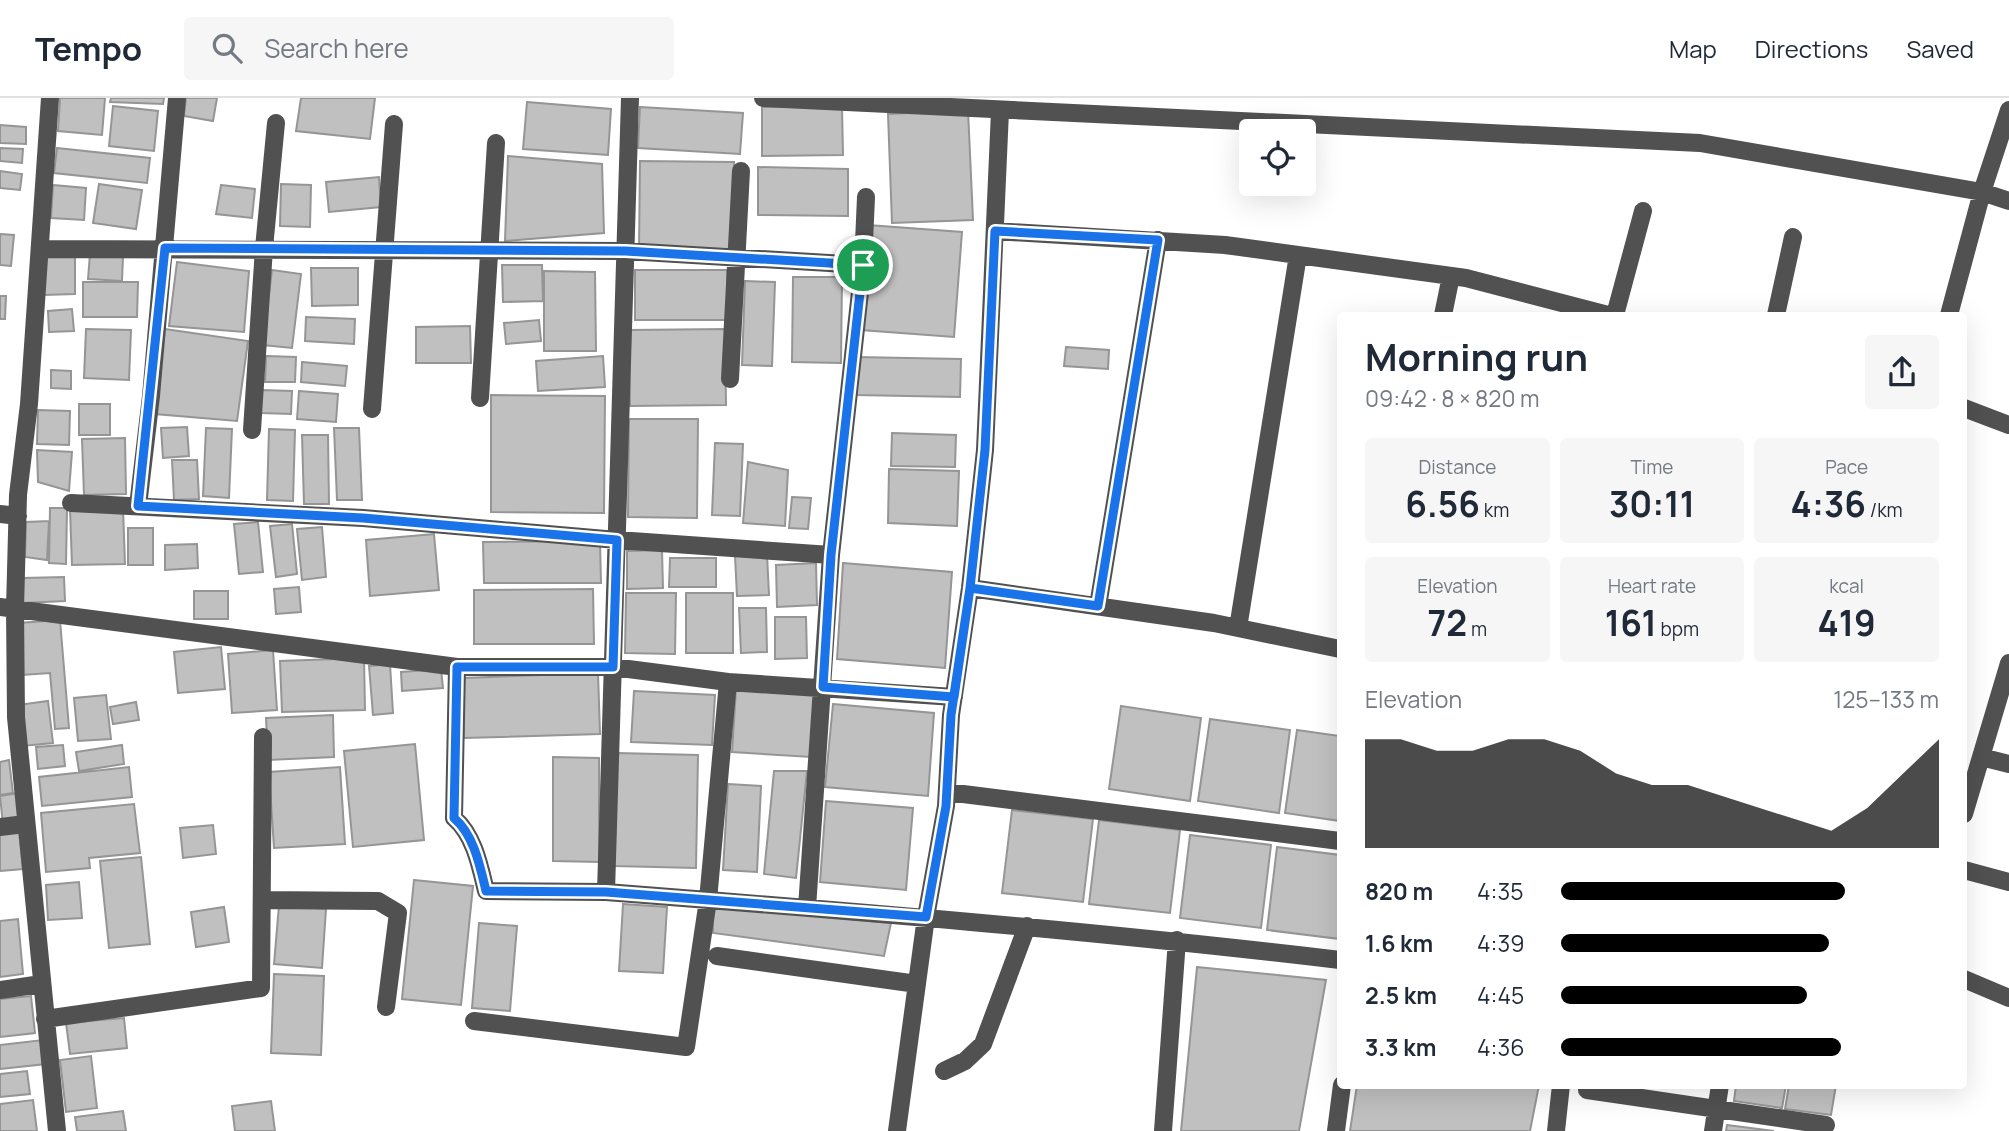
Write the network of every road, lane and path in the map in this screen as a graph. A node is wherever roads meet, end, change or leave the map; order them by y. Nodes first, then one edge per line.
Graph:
1 (50, 98) edge
2 (177, 98) edge
3 (630, 98) edge
4 (763, 98) edge
5 (2009, 110) edge
6 (1000, 111) junction
7 (276, 123) dead end
8 (394, 124) dead end
9 (496, 143) dead end
10 (741, 171) dead end
11 (1982, 192) junction
12 (866, 197) dead end
13 (2009, 201) edge
14 (1643, 211) dead end
15 (995, 231) junction
16 (1794, 237) dead end
17 (1158, 240) junction
18 (165, 248) junction
19 (264, 248) junction
20 (40, 249) junction
21 (384, 250) junction
22 (491, 250) junction
23 (625, 251) junction
24 (1298, 255) junction
25 (735, 258) junction
26 (863, 265) junction
27 (1451, 276) junction
28 (1444, 312) edge
29 (1596, 312) edge
30 (1616, 312) edge
31 (1777, 312) edge
32 (1950, 312) edge
33 (730, 379) dead end
34 (480, 398) dead end
35 (372, 409) dead end
36 (1967, 409) edge
37 (2009, 425) edge
38 (252, 429) dead end
39 (71, 503) dead end
40 (138, 506) junction
41 (9, 515) edge
42 (617, 540) junction
43 (831, 555) junction
44 (970, 588) junction
45 (1098, 606) junction
46 (7, 608) edge
47 (1238, 628) junction
48 (1337, 648) edge
49 (2009, 663) edge
50 (457, 667) junction
51 (613, 667) junction
52 (728, 682) junction
53 (823, 687) junction
54 (954, 697) junction
55 (263, 737) dead end
56 (1981, 757) junction
57 (2009, 764) edge
58 (947, 792) junction
59 (1967, 804) edge
60 (24, 824) junction
61 (0, 827) edge
62 (1337, 841) edge
63 (1967, 871) edge
64 (2009, 882) edge
65 (606, 892) junction
66 (262, 900) junction
67 (708, 900) junction
68 (807, 908) junction
69 (926, 917) junction
70 (1027, 926) junction
71 (1177, 940) junction
72 (717, 956) dead end
73 (1337, 960) edge
74 (1967, 980) edge
75 (41, 984) junction
76 (917, 984) junction
77 (0, 990) edge
78 (2009, 998) edge
79 (386, 1007) dead end
80 (45, 1019) junction
81 (474, 1021) dead end
82 (944, 1071) dead end
83 (1341, 1089) edge
84 (1561, 1089) edge
85 (1719, 1089) edge
86 (1587, 1090) dead end
87 (1716, 1109) junction
88 (1826, 1125) dead end
89 (57, 1131) edge
90 (897, 1131) edge
91 (1163, 1131) edge
92 (1336, 1131) edge
93 (1556, 1131) edge
94 (1713, 1131) edge

1 - 20 street
2 - 18 street
3 - 23 street
4 - 6 street
5 - 11 street
6 - 11 street
6 - 15 street
7 - 19 street
8 - 21 street
9 - 22 street
10 - 25 street
11 - 13 street
11 - 32 street
12 - 26 street
14 - 30 street
15 - 17 street
15 - 44 street
16 - 31 street
17 - 24 street
17 - 45 street
18 - 19 street
18 - 20 street
18 - 40 street
19 - 21 street
19 - 38 street
20 - 41 street
21 - 22 street
21 - 35 street
22 - 23 street
22 - 34 street
23 - 25 street
23 - 42 street
24 - 27 street
24 - 47 street
25 - 26 street
25 - 33 street
26 - 43 street
27 - 28 street
27 - 29 street
36 - 37 street
39 - 40 street
40 - 42 street
41 - 46 street
42 - 43 street
42 - 51 street
43 - 53 street
44 - 45 street
44 - 54 street
45 - 47 street
46 - 50 street
46 - 60 street
47 - 48 street
49 - 56 street
50 - 51 street
50 - 65 street
51 - 52 street
51 - 65 street
52 - 53 street
52 - 67 street
53 - 54 street
53 - 68 street
54 - 58 street
55 - 66 street
56 - 57 street
56 - 59 street
58 - 62 street
58 - 69 street
60 - 61 street
60 - 75 street
63 - 64 street
65 - 67 street
66 - 79 street
66 - 80 street
67 - 68 street
67 - 81 street
68 - 69 street
69 - 70 street
69 - 76 street
70 - 71 street
70 - 82 street
71 - 73 street
71 - 91 street
72 - 76 street
74 - 78 street
75 - 77 street
75 - 80 street
76 - 90 street
80 - 89 street
83 - 92 street
84 - 93 street
85 - 87 street
86 - 87 street
87 - 88 street
87 - 94 street

